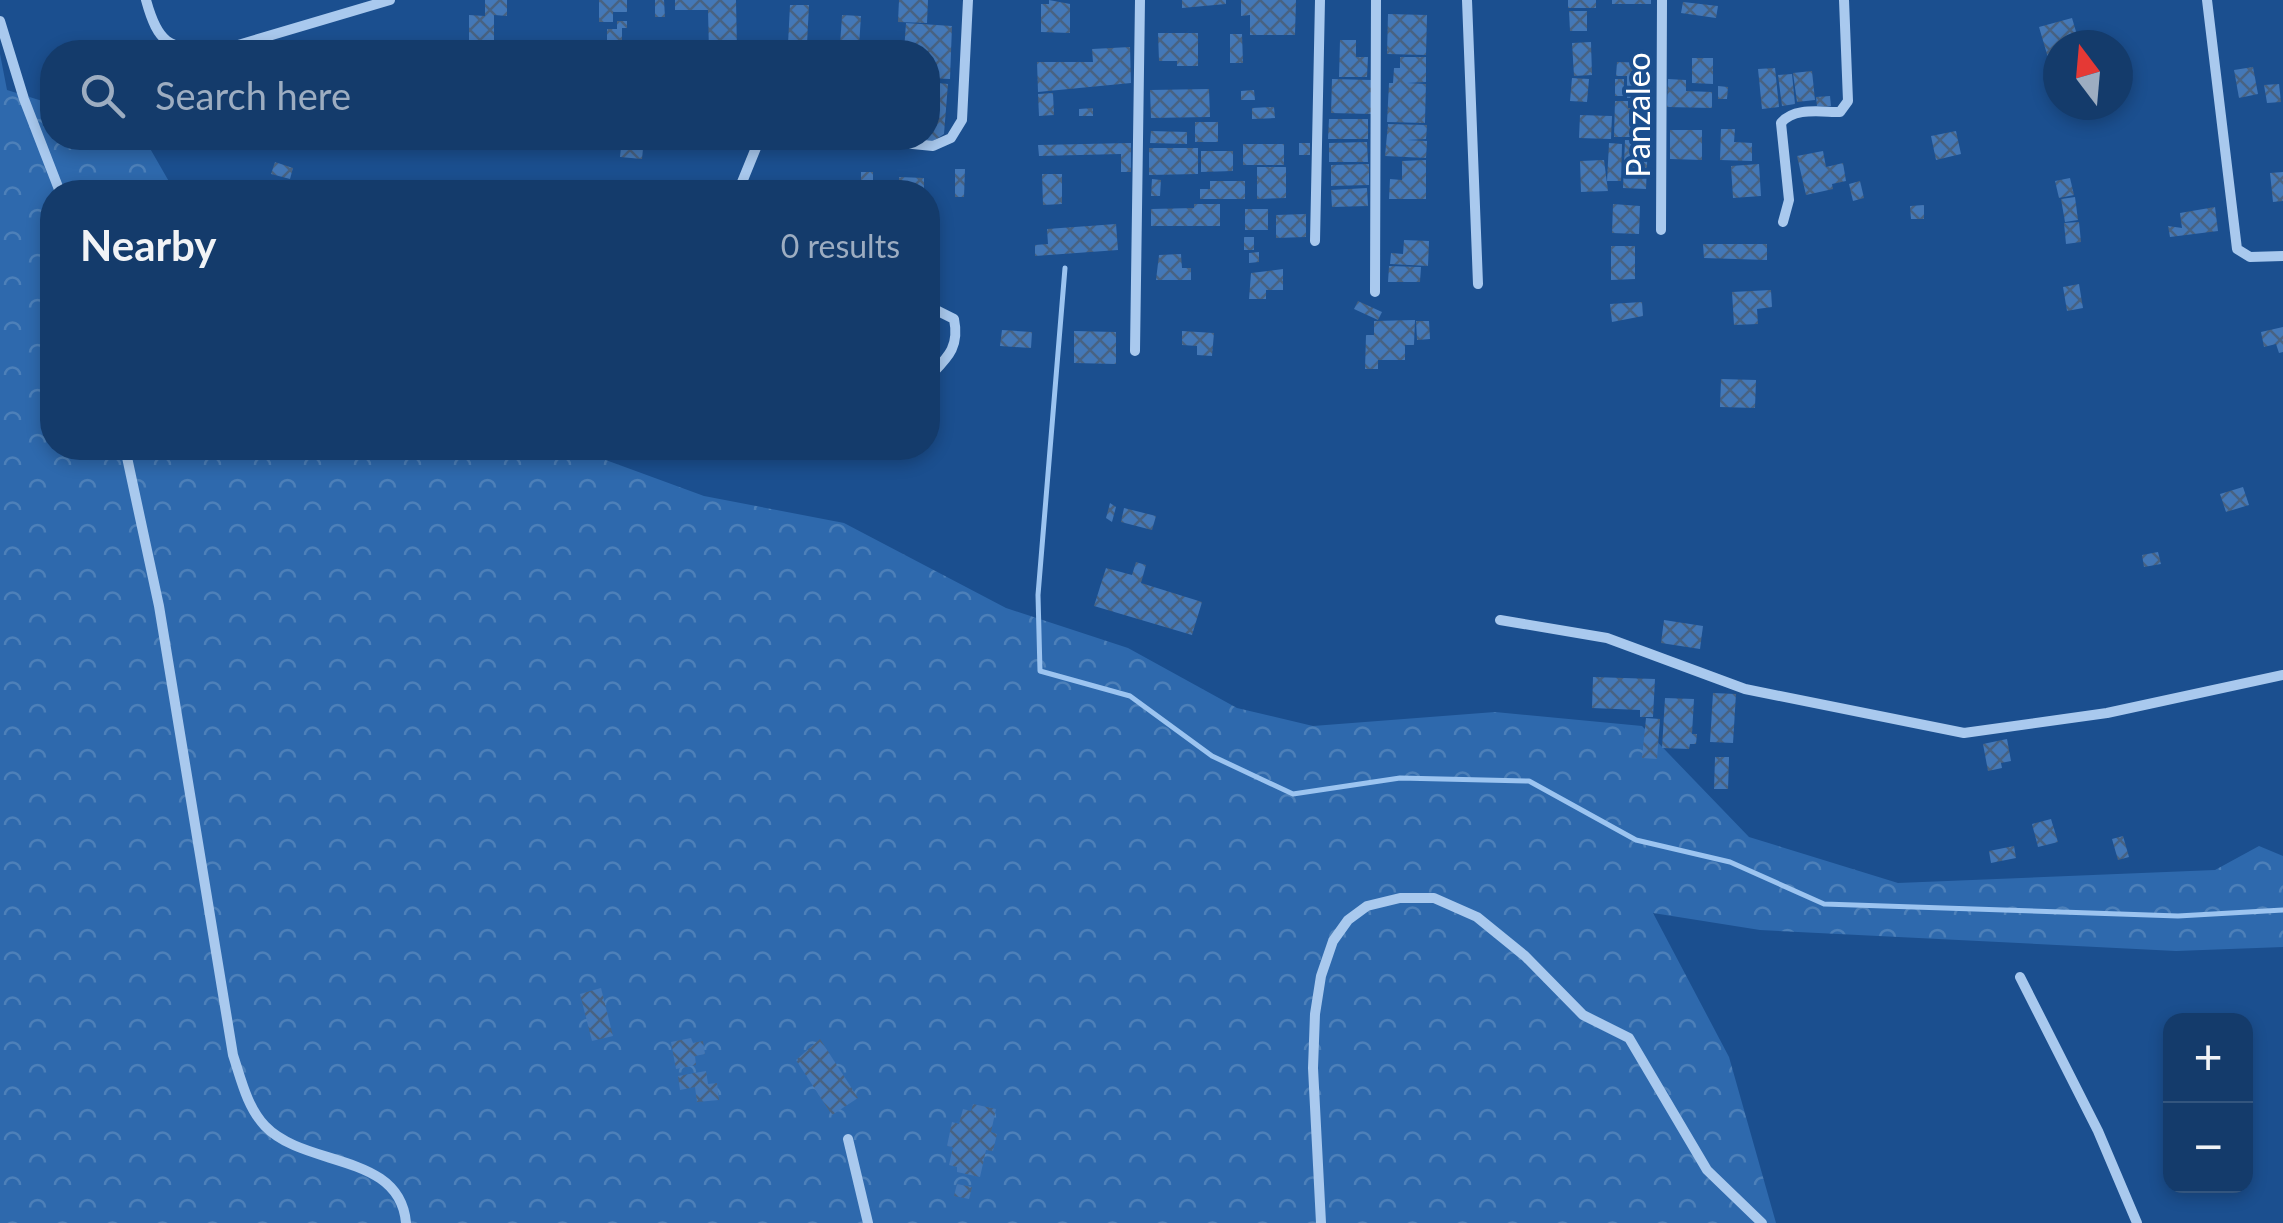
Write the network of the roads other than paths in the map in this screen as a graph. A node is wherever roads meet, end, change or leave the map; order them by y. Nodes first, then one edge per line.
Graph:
1 (146, 0) edge
2 (390, 0) edge
3 (968, 0) edge
4 (1140, 0) edge
5 (1320, 0) edge
6 (1376, 0) edge
7 (1468, 0) edge
8 (1662, 0) edge
9 (1844, 0) edge
10 (2207, 0) edge
11 (0, 21) edge
12 (168, 40) edge
13 (255, 40) edge
14 (40, 141) edge
15 (940, 143) edge
16 (44, 150) edge
17 (755, 150) edge
18 (55, 180) edge
19 (743, 180) edge
20 (1783, 222) dead end
21 (1661, 230) dead end
22 (1314, 241) dead end
23 (2283, 256) edge
24 (1478, 284) dead end
25 (1375, 292) dead end
26 (940, 312) edge
27 (1136, 351) dead end
28 (940, 366) edge
29 (128, 460) edge
30 (1500, 620) dead end
31 (2283, 675) edge
32 (2020, 977) dead end
33 (848, 1140) dead end
34 (406, 1223) edge
35 (868, 1223) edge
36 (1321, 1223) edge
37 (1762, 1223) edge
38 (2137, 1223) edge

1 - 12 street
2 - 13 street
3 - 15 street
4 - 27 street
5 - 22 street
6 - 25 street
7 - 24 street
8 - 21 street, Panzaleo
9 - 20 street
10 - 23 street
11 - 14 street
16 - 18 street
17 - 19 street
26 - 28 street
29 - 34 street
30 - 31 street
32 - 38 street
33 - 35 street
36 - 37 street

